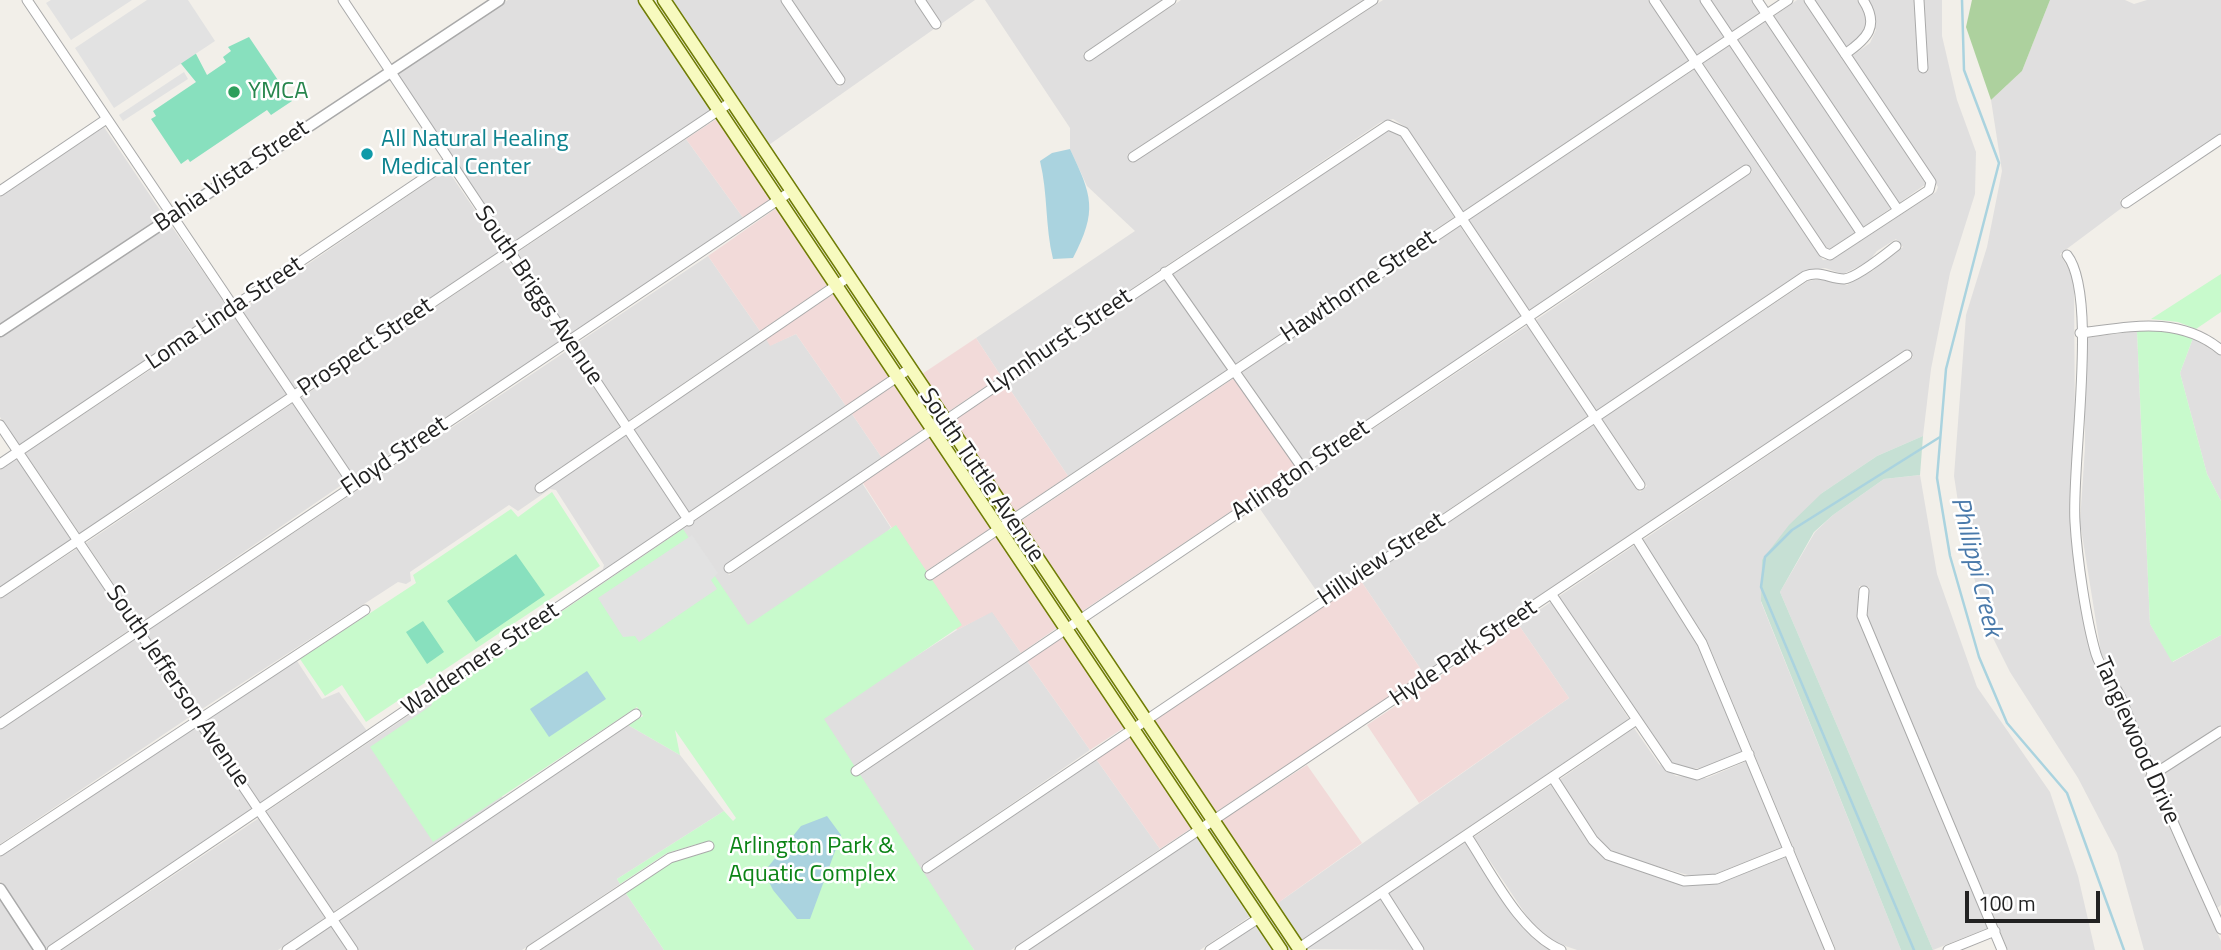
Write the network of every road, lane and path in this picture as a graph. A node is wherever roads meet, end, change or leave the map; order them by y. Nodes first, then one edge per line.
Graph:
1 (27, 0) edge
2 (343, 0) edge
3 (499, 0) edge
4 (645, 0) edge
5 (664, 0) edge
6 (786, 0) edge
7 (920, 0) edge
8 (1171, 0) edge
9 (1373, 0) edge
10 (1654, 0) edge
11 (1705, 0) edge
12 (1758, 0) edge
13 (1788, 0) edge
14 (1808, 0) edge
15 (1863, 0) edge
16 (1919, 0) edge
17 (1767, 14) junction
18 (936, 24) dead end
19 (1731, 38) junction
20 (1845, 54) junction
21 (1089, 55) dead end
22 (1696, 62) junction
23 (1923, 68) dead end
24 (390, 71) junction
25 (840, 80) dead end
26 (731, 102) junction
27 (719, 111) junction
28 (105, 120) junction
29 (2221, 139) edge
30 (1133, 156) dead end
31 (448, 162) junction
32 (1746, 170) dead end
33 (0, 191) edge
34 (790, 192) junction
35 (779, 200) junction
36 (2126, 203) dead end
37 (1898, 210) junction
38 (170, 217) junction
39 (1461, 219) junction
40 (1862, 234) junction
41 (1896, 246) dead end
42 (509, 252) junction
43 (2067, 255) dead end
44 (1165, 272) junction
45 (847, 278) junction
46 (835, 286) junction
47 (234, 308) junction
48 (1529, 318) junction
49 (0, 331) edge
50 (2080, 333) junction
51 (569, 343) junction
52 (2221, 350) edge
53 (1907, 355) dead end
54 (909, 369) junction
55 (1235, 371) junction
56 (897, 378) junction
57 (294, 396) junction
58 (1595, 418) junction
59 (945, 420) junction
60 (0, 425) edge
61 (627, 428) junction
62 (932, 429) junction
63 (18, 452) junction
64 (0, 464) edge
65 (1303, 469) junction
66 (353, 484) junction
67 (1640, 485) dead end
68 (540, 488) dead end
69 (689, 521) junction
70 (1011, 521) junction
71 (998, 529) junction
72 (1636, 538) junction
73 (79, 541) junction
74 (729, 568) dead end
75 (930, 575) dead end
76 (1864, 591) dead end
77 (0, 593) edge
78 (1552, 595) junction
79 (365, 610) dead end
80 (1077, 621) junction
81 (1064, 629) junction
82 (139, 630) junction
83 (636, 714) dead end
84 (198, 718) junction
85 (1144, 720) junction
86 (1635, 721) junction
87 (0, 724) edge
88 (1132, 729) junction
89 (2221, 731) edge
90 (1749, 754) junction
91 (856, 771) dead end
92 (2151, 776) junction
93 (1553, 778) junction
94 (260, 811) junction
95 (1212, 821) junction
96 (1199, 829) junction
97 (1467, 836) junction
98 (709, 846) dead end
99 (1789, 850) junction
100 (0, 851) edge
101 (927, 868) dead end
102 (0, 889) edge
103 (1382, 892) junction
104 (2218, 914) edge
105 (1259, 918) junction
106 (332, 919) junction
107 (2221, 929) edge
108 (1995, 931) junction
109 (1300, 949) edge
110 (40, 950) edge
111 (52, 950) edge
112 (287, 950) edge
113 (353, 950) edge
114 (531, 950) edge
115 (1020, 950) edge
116 (1210, 950) edge
117 (1282, 950) edge
118 (1419, 950) edge
119 (1561, 950) edge
120 (1830, 950) edge
121 (1948, 950) edge
122 (2002, 950) edge

1 - 28 street
2 - 24 street, South Briggs Avenue
3 - 24 street, Bahia Vista Street
4 - 27 main road, South Tuttle Avenue
5 - 26 main road, South Tuttle Avenue
6 - 25 street
7 - 18 street
8 - 21 street
9 - 30 street
10 - 22 street
11 - 19 street
12 - 17 street
13 - 17 street, Hawthorne Street
14 - 20 street
15 - 20 street
16 - 23 street
17 - 19 street, Hawthorne Street
17 - 37 street
19 - 22 street, Hawthorne Street
19 - 40 street
20 - 37 street
22 - 39 street, Hawthorne Street
22 - 40 street
24 - 31 street, South Briggs Avenue
24 - 38 street, Bahia Vista Street
26 - 27 street, Prospect Street
26 - 34 main road, South Tuttle Avenue
27 - 35 main road, South Tuttle Avenue
27 - 42 street, Prospect Street
28 - 33 street
28 - 38 street
29 - 36 street
31 - 42 street, South Briggs Avenue
31 - 47 street, Loma Linda Street
32 - 48 street, Arlington Street
34 - 35 street, Floyd Street
34 - 45 main road, South Tuttle Avenue
35 - 46 main road, South Tuttle Avenue
35 - 51 street, Floyd Street
37 - 40 street
38 - 47 street
38 - 49 street, Bahia Vista Street
39 - 44 street, Lynnhurst Street
39 - 48 street
39 - 55 street, Hawthorne Street
41 - 58 street, Hillview Street
42 - 51 street, South Briggs Avenue
42 - 57 street, Prospect Street
43 - 50 street, Tanglewood Drive
44 - 55 street
44 - 59 street, Lynnhurst Street
45 - 46 street
45 - 54 main road, South Tuttle Avenue
46 - 56 main road, South Tuttle Avenue
46 - 61 street
47 - 57 street
47 - 63 street, Loma Linda Street
48 - 58 street
48 - 65 street, Arlington Street
50 - 52 street
50 - 92 street, Tanglewood Drive
51 - 61 street, South Briggs Avenue
51 - 66 street, Floyd Street
53 - 72 street, Hyde Park Street
54 - 56 street, Waldemere Street
54 - 59 main road, South Tuttle Avenue
55 - 65 street
55 - 70 street, Hawthorne Street
56 - 62 main road, South Tuttle Avenue
56 - 69 street, Waldemere Street
57 - 66 street
57 - 73 street, Prospect Street
58 - 67 street
58 - 85 street, Hillview Street
59 - 62 street, Lynnhurst Street
59 - 70 main road, South Tuttle Avenue
60 - 63 street, South Jefferson Avenue
61 - 68 street
61 - 69 street, South Briggs Avenue
62 - 71 main road, South Tuttle Avenue
62 - 74 street, Lynnhurst Street
63 - 64 street, Loma Linda Street
63 - 73 street, South Jefferson Avenue
65 - 80 street, Arlington Street
66 - 82 street, Floyd Street
69 - 94 street, Waldemere Street
70 - 71 street, Hawthorne Street
70 - 80 main road, South Tuttle Avenue
71 - 75 street, Hawthorne Street
71 - 81 main road, South Tuttle Avenue
72 - 78 street, Hyde Park Street
72 - 90 street
73 - 77 street, Prospect Street
73 - 82 street, South Jefferson Avenue
76 - 108 street
78 - 86 street
78 - 95 street, Hyde Park Street
79 - 84 street
80 - 81 street, Arlington Street
80 - 85 main road, South Tuttle Avenue
81 - 88 main road, South Tuttle Avenue
81 - 91 street, Arlington Street
82 - 84 street, South Jefferson Avenue
82 - 87 street, Floyd Street
83 - 106 street
84 - 94 street, South Jefferson Avenue
84 - 100 street
85 - 88 street, Hillview Street
85 - 95 main road, South Tuttle Avenue
86 - 90 street
86 - 93 street
88 - 96 main road, South Tuttle Avenue
88 - 101 street, Hillview Street
89 - 92 street
90 - 99 street
92 - 104 street, Tanglewood Drive
93 - 97 street
93 - 99 street
94 - 106 street, South Jefferson Avenue
94 - 111 street, Waldemere Street
95 - 96 street, Hyde Park Street
95 - 109 main road, South Tuttle Avenue
96 - 105 main road, South Tuttle Avenue
96 - 115 street, Hyde Park Street
97 - 103 street
97 - 119 street
98 - 114 street
99 - 120 street
102 - 110 street
103 - 109 street
103 - 118 street
104 - 107 street, Tanglewood Drive
105 - 116 street
105 - 117 main road, South Tuttle Avenue
106 - 112 street
106 - 113 street, South Jefferson Avenue
108 - 121 street
108 - 122 street

